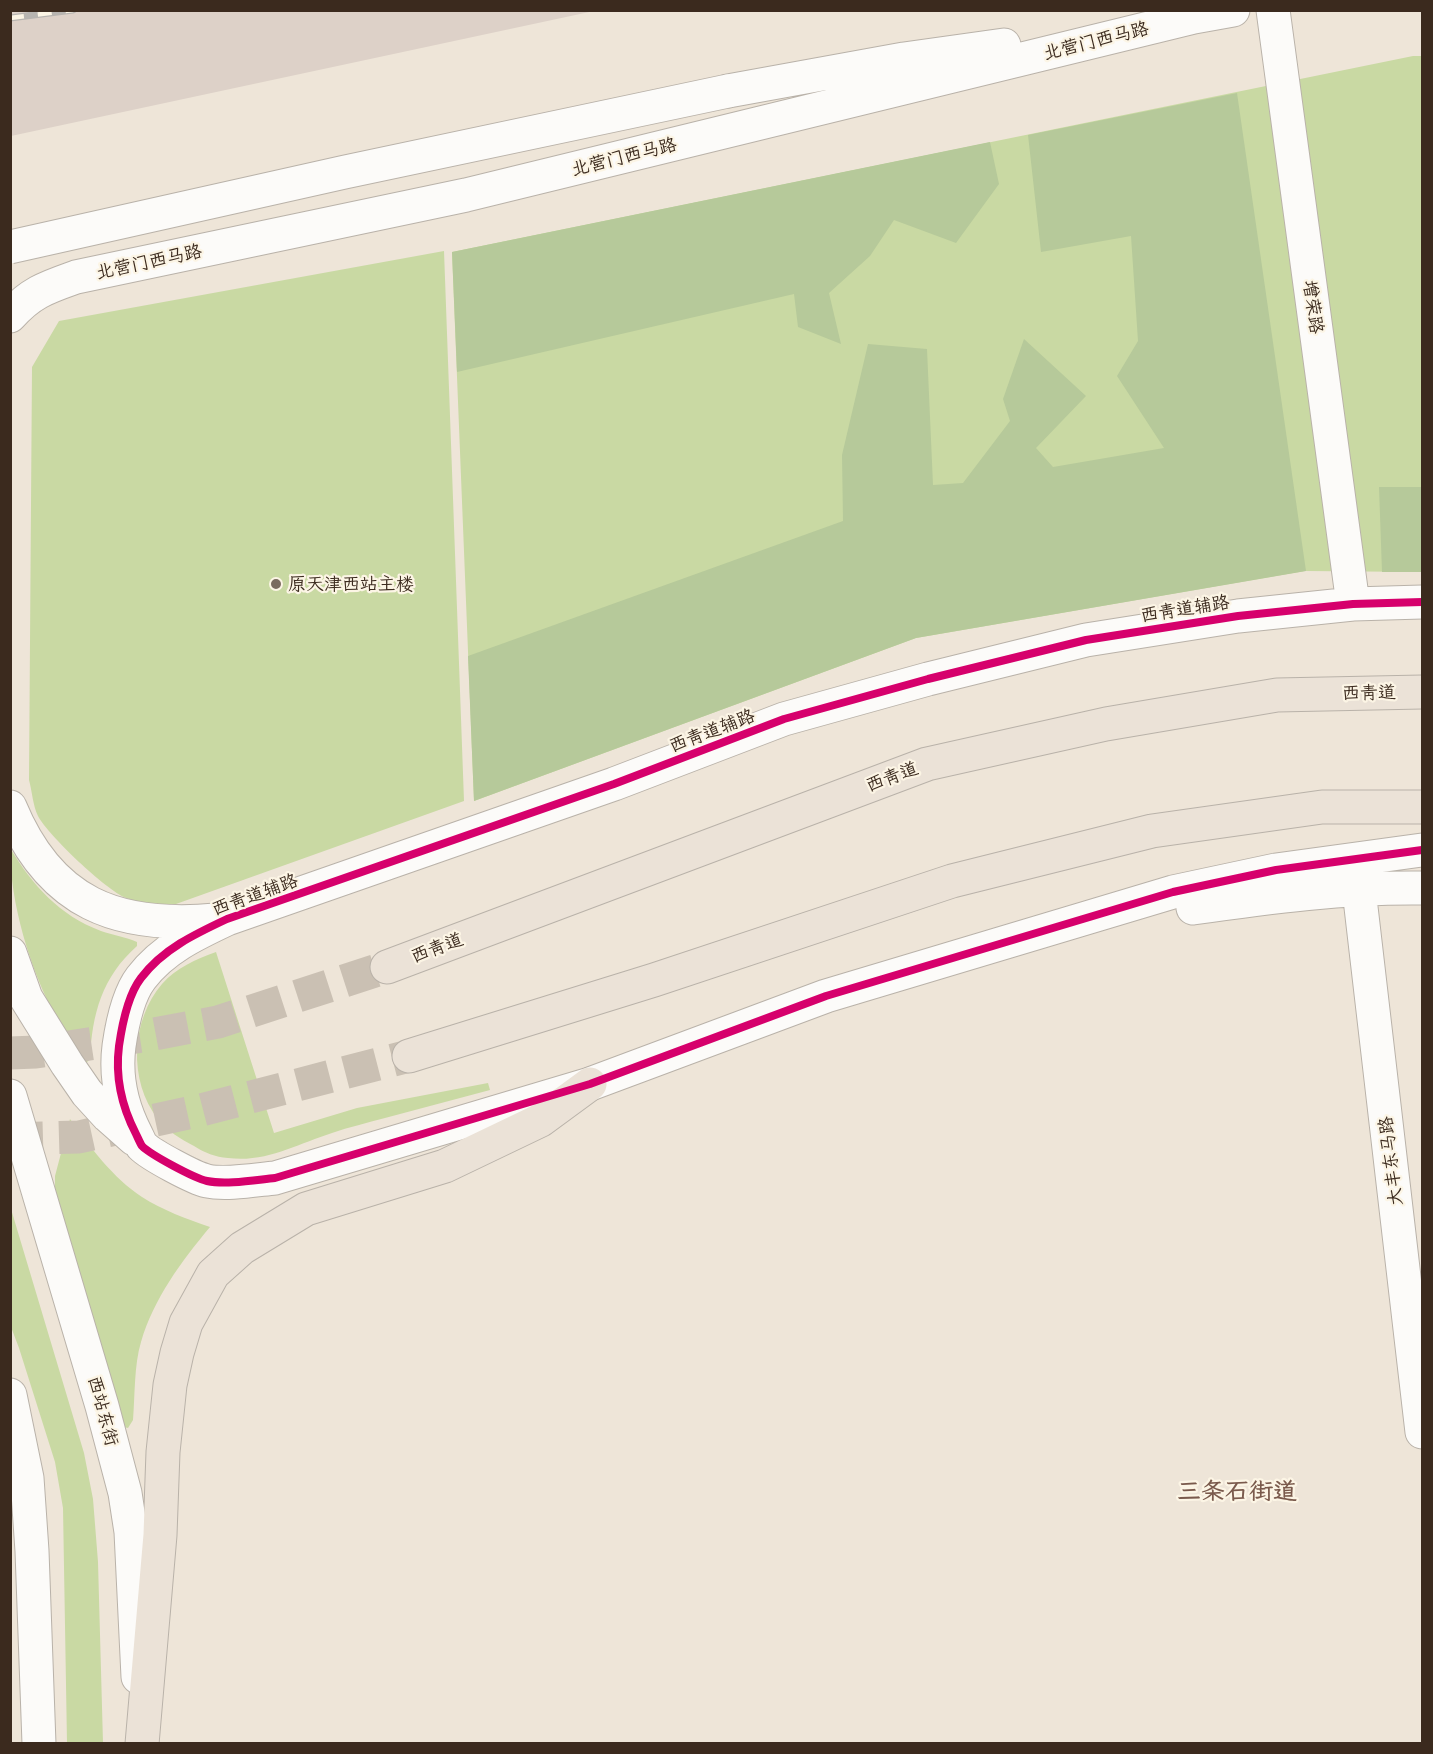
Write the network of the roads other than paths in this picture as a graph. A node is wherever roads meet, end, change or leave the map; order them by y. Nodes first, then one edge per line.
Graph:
1 (1233, 10) edge
2 (1273, 10) edge
3 (1194, 17) junction
4 (10, 247) edge
5 (14, 311) edge
6 (1422, 602) edge
7 (1353, 604) junction
8 (1422, 692) edge
9 (10, 807) edge
10 (1422, 807) edge
11 (1422, 850) edge
12 (1422, 888) edge
13 (1359, 890) junction
14 (227, 919) junction
15 (1058, 927) junction
16 (10, 953) edge
17 (387, 967) tunnel mouth
18 (409, 1056) tunnel mouth
19 (590, 1084) junction
20 (10, 1096) edge
21 (142, 1146) junction
22 (10, 1395) edge
23 (1422, 1432) edge
24 (142, 1740) edge
25 (39, 1743) edge

1 - 3 street, 北营门西马路
2 - 7 street, 增荣路
3 - 4 street, bridge
3 - 5 street, 北营门西马路
6 - 7 street, 西青道辅路
7 - 14 street, 西青道辅路
8 - 17 main road, 西青道
9 - 14 street
10 - 18 main road
11 - 15 street
12 - 13 street
13 - 15 street
13 - 23 street, 大丰东马路
14 - 21 street, 西青道辅路
15 - 19 street
16 - 21 street
19 - 21 street
19 - 24 main road
20 - 24 street, 西站东街
22 - 25 street

